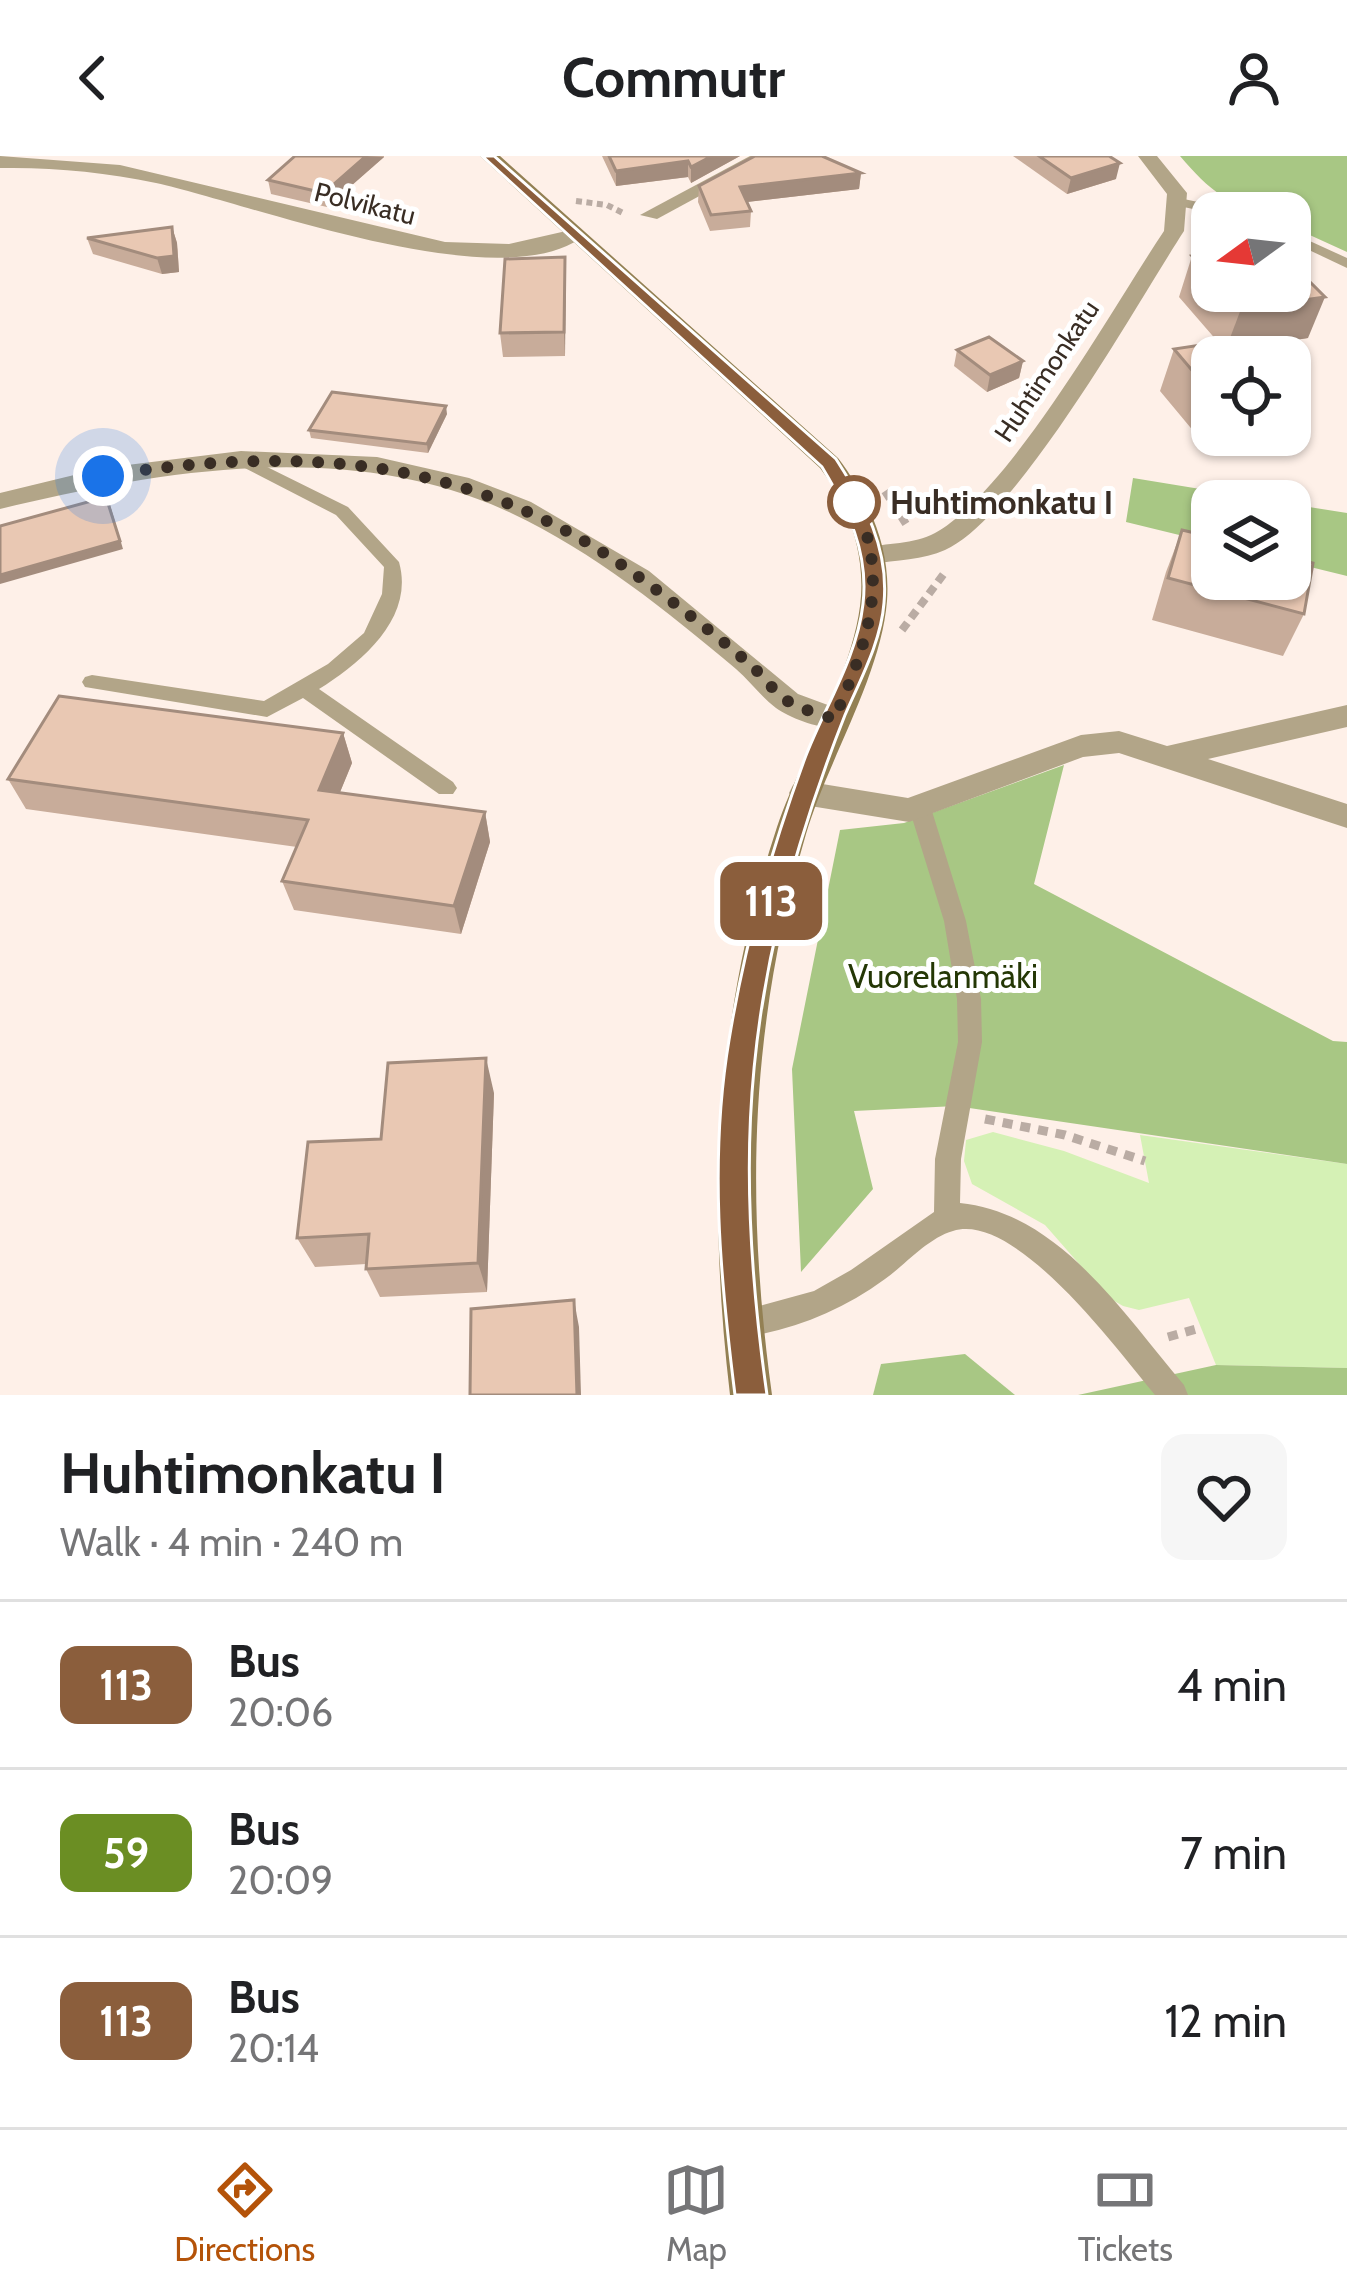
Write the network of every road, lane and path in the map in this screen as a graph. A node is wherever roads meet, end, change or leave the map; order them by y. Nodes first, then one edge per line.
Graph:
1 (489, 156) edge
2 (764, 156) edge
3 (1147, 156) edge
4 (0, 162) edge
5 (569, 202) dead end
6 (1179, 202) junction
7 (1191, 205) edge
8 (650, 214) joint
9 (575, 235) junction
10 (1311, 246) edge
11 (1347, 264) edge
12 (241, 459) junction
13 (0, 501) edge
14 (872, 555) junction
15 (953, 563) dead end
16 (896, 639) dead end
17 (92, 682) dead end
18 (303, 688) junction
19 (1347, 716) edge
20 (834, 719) junction
21 (1168, 757) junction
22 (446, 788) dead end
23 (804, 794) junction
24 (920, 808) junction
25 (1347, 816) edge
26 (954, 1122) junction
27 (1145, 1161) dead end
28 (947, 1219) junction
29 (740, 1324) junction
30 (751, 1395) edge
31 (1174, 1395) edge

1 - 9 street
2 - 8 street
3 - 6 street
4 - 9 street, Polvikatu
5 - 8 path
6 - 7 lane
6 - 14 street, Huhtimonkatu
9 - 14 street
10 - 11 lane
12 - 13 street
12 - 18 lane
12 - 20 street
14 - 20 street
15 - 16 path
17 - 18 lane
18 - 22 lane
19 - 21 street
20 - 23 street
21 - 24 street
21 - 25 street
23 - 24 street
23 - 29 street
24 - 26 lane
26 - 27 path
26 - 28 lane
28 - 29 lane
28 - 31 lane
29 - 30 street

